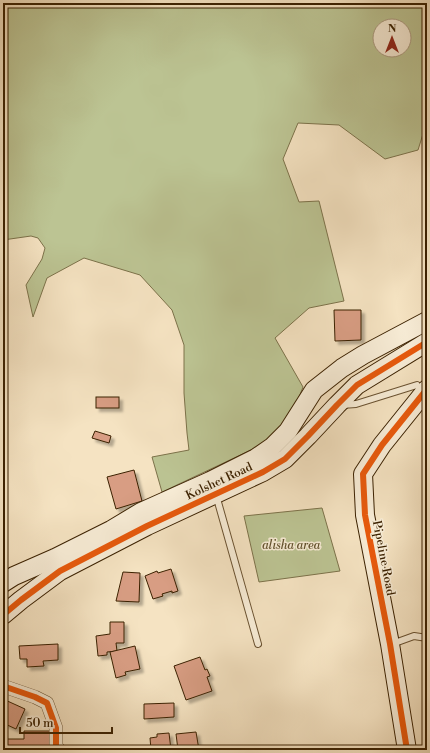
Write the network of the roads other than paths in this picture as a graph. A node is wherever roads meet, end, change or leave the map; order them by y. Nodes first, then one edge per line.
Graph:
1 (427, 321) edge
2 (427, 342) edge
3 (425, 392) edge
4 (337, 405) junction
5 (279, 453) junction
6 (213, 487) junction
7 (58, 564) junction
8 (3, 583) edge
9 (3, 615) edge
10 (427, 638) edge
11 (258, 644) dead end
12 (390, 644) junction
13 (3, 686) edge
14 (59, 750) edge
15 (407, 750) edge

1 - 5 street, Kolshet Road
2 - 4 street, Kolshet Road
3 - 4 lane
3 - 12 street, Pipeline Road
4 - 5 street, Kolshet Road
5 - 6 street, Kolshet Road
6 - 7 street, Kolshet Road
6 - 11 lane
7 - 8 street, Kolshet Road
7 - 9 street, Kolshet Road
10 - 12 lane
12 - 15 street, Pipeline Road
13 - 14 street

